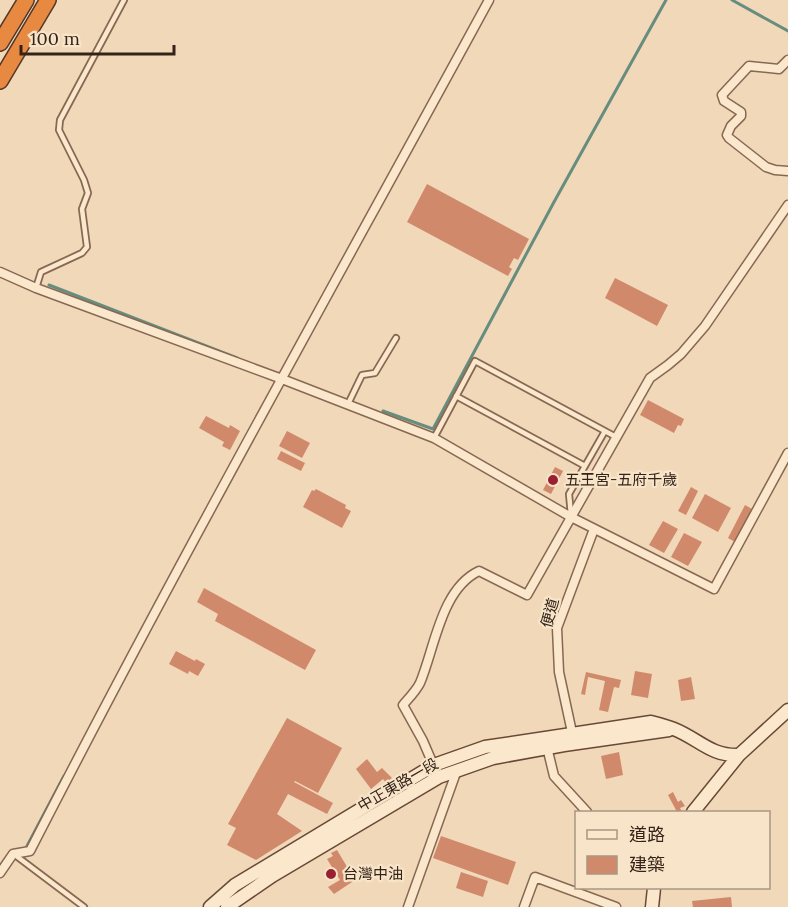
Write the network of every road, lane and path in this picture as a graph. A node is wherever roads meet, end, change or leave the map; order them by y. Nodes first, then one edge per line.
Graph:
1 (26, 0) edge
2 (48, 0) edge
3 (124, 0) edge
4 (489, 0) edge
5 (0, 43) edge
6 (788, 60) edge
7 (0, 81) edge
8 (788, 171) edge
9 (788, 205) edge
10 (0, 272) edge
11 (36, 288) junction
12 (396, 338) dead end
13 (282, 379) junction
14 (456, 396) junction
15 (348, 404) junction
16 (605, 431) junction
17 (616, 437) junction
18 (434, 438) junction
19 (788, 453) edge
20 (585, 466) junction
21 (571, 517) junction
22 (594, 529) junction
23 (788, 710) edge
24 (675, 729) junction
25 (574, 738) junction
26 (546, 743) junction
27 (739, 755) junction
28 (455, 764) junction
29 (434, 765) junction
30 (439, 777) junction
31 (586, 811) edge
32 (695, 811) edge
33 (13, 854) junction
34 (0, 873) edge
35 (654, 889) edge
36 (84, 907) edge
37 (210, 907) edge
38 (227, 907) edge
39 (408, 907) edge
40 (525, 907) edge
41 (616, 907) edge
42 (651, 907) edge

1 - 5 highway
2 - 7 highway
3 - 11 lane
4 - 13 street
6 - 8 street
9 - 17 street
10 - 11 street
11 - 13 street
12 - 15 lane
13 - 15 street
13 - 33 street
14 - 16 lane
14 - 18 lane
14 - 20 lane
15 - 18 street
16 - 17 lane
16 - 20 lane
17 - 21 street
18 - 21 street
19 - 22 street
20 - 21 lane
21 - 22 street
21 - 29 street
22 - 25 street, 便道
23 - 27 main road
24 - 25 main road, 中正東路一段
24 - 25 main road, 中正東路一段
24 - 27 main road
25 - 26 main road, 中正東路一段
26 - 28 main road, 中正東路一段
26 - 31 street
27 - 32 main road
28 - 29 main road, 中正東路一段
28 - 30 main road, 中正東路一段
28 - 39 street
29 - 30 street
29 - 37 main road, 中正東路一段
30 - 38 main road, 中正東路一段
33 - 34 street
33 - 36 lane
35 - 42 main road
40 - 41 street

